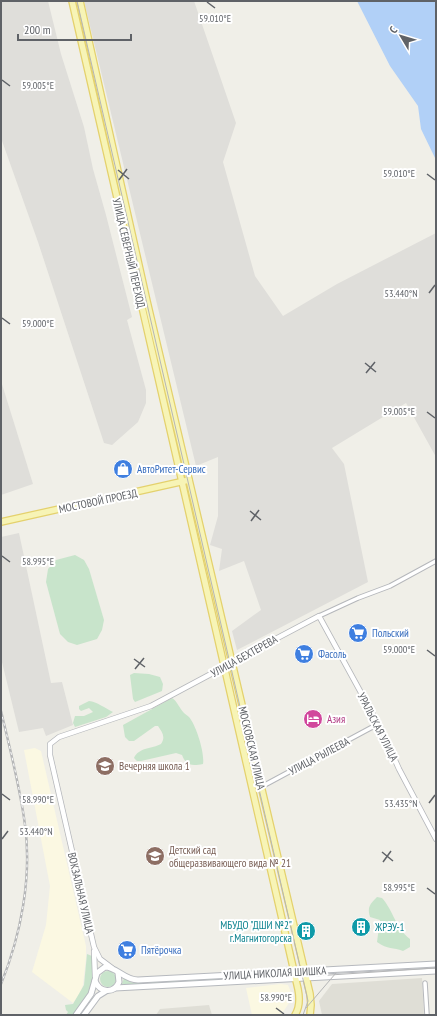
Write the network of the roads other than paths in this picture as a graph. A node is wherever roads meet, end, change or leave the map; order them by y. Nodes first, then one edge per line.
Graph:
1 (72, 1) edge
2 (80, 1) edge
3 (189, 480) junction
4 (181, 482) junction
5 (3, 521) edge
6 (436, 561) edge
7 (319, 616) junction
8 (232, 662) junction
9 (224, 667) junction
10 (378, 724) junction
11 (50, 744) joint
12 (261, 787) junction
13 (436, 839) edge
14 (94, 947) junction
15 (436, 964) edge
16 (114, 970) junction
17 (436, 971) edge
18 (294, 972) junction
19 (305, 972) junction
20 (95, 978) junction
21 (307, 979) junction
22 (296, 980) junction
23 (425, 983) dead end
24 (115, 988) junction
25 (107, 991) junction
26 (76, 1015) edge
27 (84, 1015) edge
28 (295, 1015) edge
29 (310, 1015) edge
30 (427, 1015) edge

1 - 4 main road, УЛИЦА СЕВЕРНЫЙ ПЕРЕХОД
2 - 3 main road, УЛИЦА СЕВЕРНЫЙ ПЕРЕХОД
3 - 4 main road, МОСТОВОЙ ПРОЕЗД
3 - 8 main road, МОСКОВСКАЯ УЛИЦА
4 - 5 main road, МОСТОВОЙ ПРОЕЗД
4 - 9 main road, МОСКОВСКАЯ УЛИЦА
6 - 7 street, УЛИЦА БЕХТЕРЕВА
7 - 8 street, УЛИЦА БЕХТЕРЕВА
7 - 10 street, УРАЛЬСКАЯ УЛИЦА
8 - 9 main road, УЛИЦА БЕХТЕРЕВА
8 - 12 main road, МОСКОВСКАЯ УЛИЦА
9 - 11 street, УЛИЦА БЕХТЕРЕВА
9 - 18 main road, МОСКОВСКАЯ УЛИЦА
10 - 12 street, УЛИЦА РЫЛЕЕВА
10 - 13 street, УРАЛЬСКАЯ УЛИЦА
11 - 14 street, ВОКЗАЛЬНАЯ УЛИЦА
12 - 19 main road, МОСКОВСКАЯ УЛИЦА
14 - 16 street, ВОКЗАЛЬНАЯ УЛИЦА
14 - 20 street, ВОКЗАЛЬНАЯ УЛИЦА
15 - 19 main road, УЛИЦА НИКОЛАЯ ШИШКА
16 - 18 main road, УЛИЦА НИКОЛАЯ ШИШКА
16 - 20 main road
16 - 24 main road
17 - 21 main road, УЛИЦА НИКОЛАЯ ШИШКА
18 - 19 main road, УЛИЦА НИКОЛАЯ ШИШКА
18 - 22 main road, МОСКОВСКАЯ УЛИЦА
19 - 21 main road, МОСКОВСКАЯ УЛИЦА
20 - 25 main road
20 - 26 main road, ВОКЗАЛЬНАЯ УЛИЦА
21 - 22 main road, УЛИЦА НИКОЛАЯ ШИШКА
21 - 29 main road, МОСКОВСКАЯ УЛИЦА
22 - 24 main road, УЛИЦА НИКОЛАЯ ШИШКА
22 - 28 main road, МОСКОВСКАЯ УЛИЦА
23 - 30 street
24 - 25 main road
25 - 27 main road

